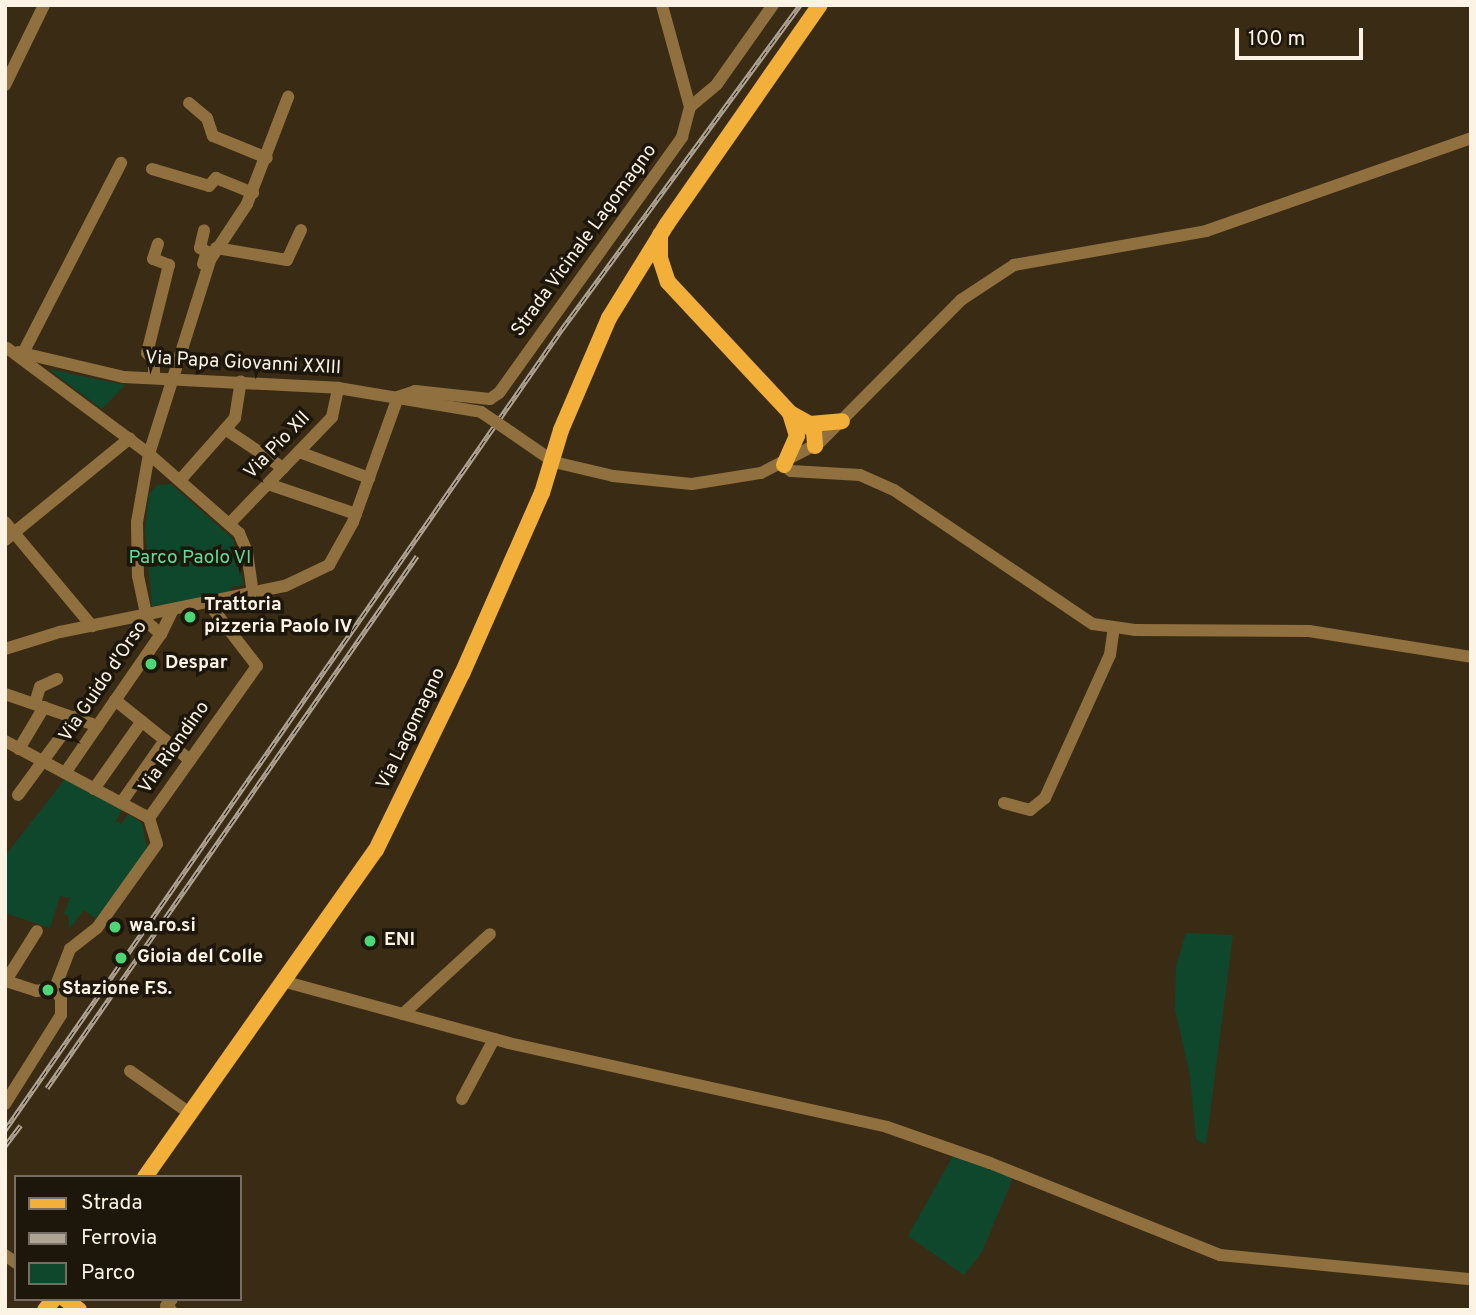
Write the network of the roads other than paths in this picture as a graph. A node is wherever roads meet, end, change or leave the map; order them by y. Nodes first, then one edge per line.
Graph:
1 (44, 5) edge
2 (662, 5) edge
3 (773, 5) edge
4 (820, 5) edge
5 (6, 78) edge
6 (288, 97) dead end
7 (189, 103) dead end
8 (690, 107) junction
9 (1471, 138) edge
10 (267, 158) junction
11 (121, 163) dead end
12 (152, 169) dead end
13 (253, 192) junction
14 (204, 230) dead end
15 (301, 230) dead end
16 (660, 235) junction
17 (158, 244) dead end
18 (216, 248) junction
19 (643, 260) junction
20 (660, 274) junction
21 (204, 278) junction
22 (629, 284) junction
23 (6, 347) edge
24 (23, 354) junction
25 (154, 378) junction
26 (175, 378) junction
27 (241, 381) junction
28 (338, 388) junction
29 (398, 397) junction
30 (796, 419) junction
31 (842, 421) junction
32 (225, 429) junction
33 (130, 438) junction
34 (815, 446) junction
35 (299, 452) junction
36 (149, 454) junction
37 (554, 462) junction
38 (785, 465) junction
39 (283, 468) junction
40 (182, 478) junction
41 (369, 478) junction
42 (268, 484) junction
43 (356, 514) junction
44 (5, 523) edge
45 (231, 523) junction
46 (10, 537) edge
47 (253, 594) junction
48 (209, 604) junction
49 (172, 611) junction
50 (145, 616) junction
51 (92, 626) junction
52 (1114, 628) junction
53 (161, 634) junction
54 (5, 649) edge
55 (1471, 657) edge
56 (57, 679) dead end
57 (5, 694) edge
58 (116, 700) junction
59 (40, 705) junction
60 (75, 717) junction
61 (142, 722) junction
62 (98, 726) junction
63 (165, 740) junction
64 (5, 741) edge
65 (19, 749) junction
66 (190, 760) junction
67 (43, 761) junction
68 (65, 773) junction
69 (94, 789) junction
70 (18, 795) dead end
71 (121, 803) junction
72 (1004, 803) dead end
73 (149, 818) junction
74 (37, 932) dead end
75 (490, 934) dead end
76 (6, 982) edge
77 (286, 982) junction
78 (58, 994) junction
79 (403, 1014) junction
80 (494, 1039) junction
81 (130, 1071) dead end
82 (8, 1096) edge
83 (462, 1099) dead end
84 (191, 1114) junction
85 (146, 1175) edge
86 (1471, 1279) edge

1 - 5 street
2 - 8 street
3 - 8 street
4 - 16 main road, Via Lagomagno
6 - 10 street
7 - 10 street
8 - 29 street, Strada Vicinale Lagomagno
9 - 31 street
10 - 13 street
11 - 24 street
12 - 13 street
13 - 18 street
14 - 21 street
15 - 18 street
16 - 19 main road, Via Lagomagno
16 - 20 main road
17 - 25 street
18 - 21 street
19 - 20 main road
19 - 22 main road, Via Lagomagno
20 - 22 main road
20 - 30 main road
21 - 26 street
22 - 37 main road, Via Lagomagno
23 - 24 street, Via Papa Giovanni XXIII
23 - 33 street
24 - 25 street, Via Papa Giovanni XXIII
25 - 26 street, Via Papa Giovanni XXIII
26 - 27 street, Via Papa Giovanni XXIII
26 - 36 street
27 - 28 street, Via Papa Giovanni XXIII
27 - 32 street
28 - 29 street, Via Papa Giovanni XXIII
28 - 35 street, Via Pio XII
29 - 37 street, Via Papa Giovanni XXIII, bridge
29 - 41 street
30 - 31 main road
30 - 34 main road
30 - 38 main road
31 - 34 street
32 - 39 street
32 - 40 street
33 - 36 street
33 - 46 street
34 - 38 street
35 - 39 street, Via Pio XII
35 - 41 street
36 - 40 street
36 - 50 street
37 - 38 street
37 - 77 main road, Via Lagomagno
38 - 52 street
39 - 42 street, Via Pio XII
40 - 45 street
41 - 43 street
42 - 43 street
42 - 45 street, Via Pio XII
43 - 47 street
44 - 46 street
45 - 47 street
46 - 51 street
47 - 48 street
48 - 49 street
48 - 66 street, Via Riondino
49 - 50 street
49 - 53 street, Via Guido d'Orso
50 - 51 street
50 - 53 street
51 - 54 street
52 - 55 street
52 - 72 street
53 - 58 street, Via Guido d'Orso
56 - 59 street
57 - 59 street
58 - 61 street
58 - 62 street, Via Guido d'Orso
59 - 60 street
59 - 65 street
60 - 62 street
60 - 67 street
61 - 63 street
61 - 69 street
62 - 68 street, Via Guido d'Orso
63 - 66 street
63 - 71 street
64 - 65 street
65 - 67 street
66 - 73 street, Via Riondino
67 - 68 street
67 - 70 street
68 - 69 street
69 - 71 street
71 - 73 street
73 - 78 street
74 - 76 street
75 - 79 street
76 - 78 street
77 - 79 street
77 - 84 main road, Via Lagomagno
78 - 82 street
79 - 80 street
80 - 83 street
80 - 86 street
81 - 84 street
84 - 85 main road, Via Lagomagno

